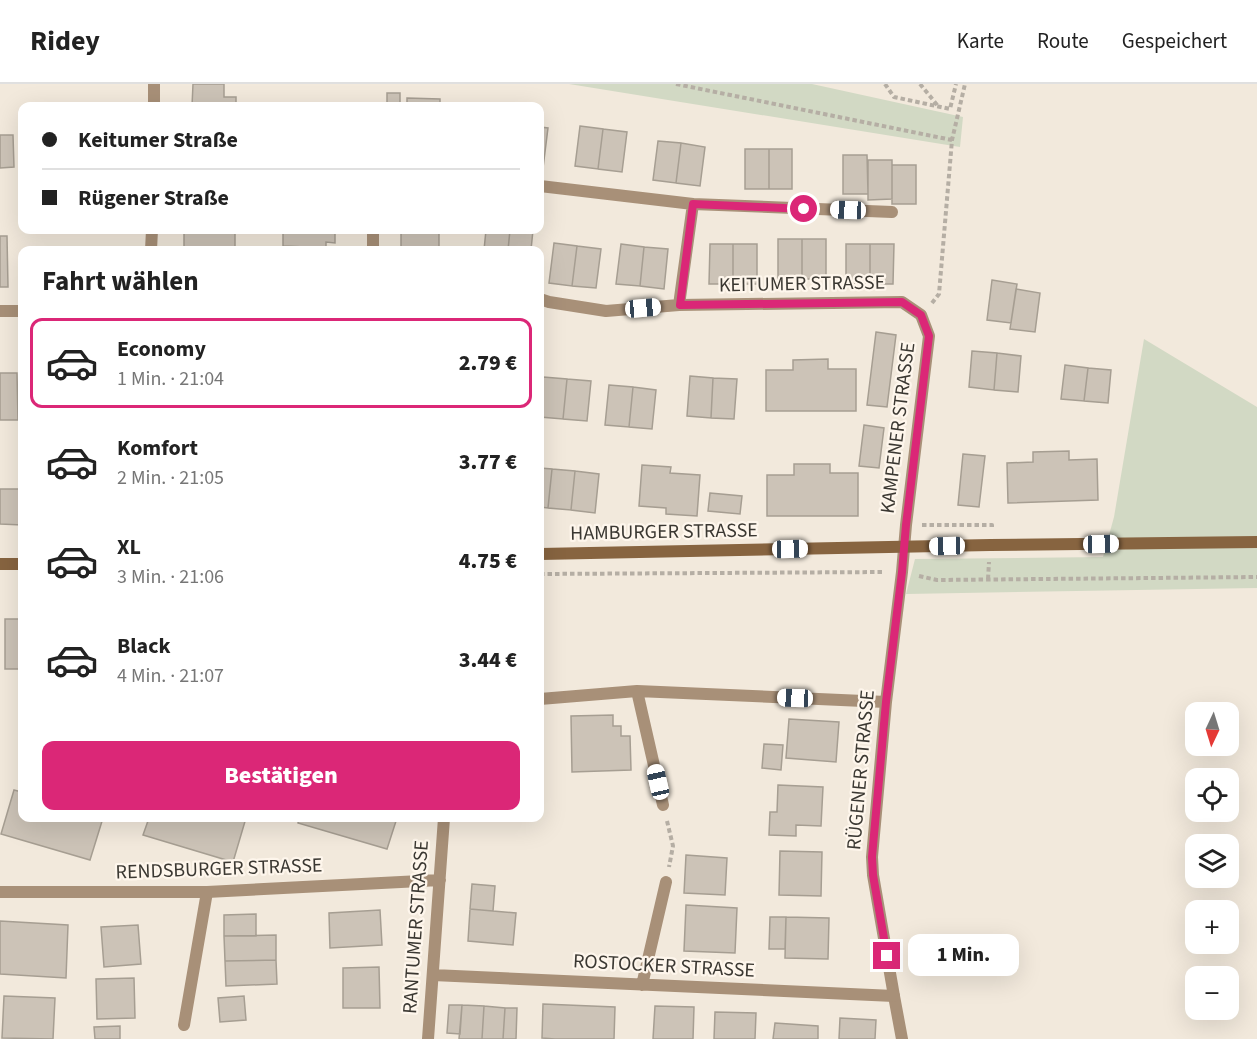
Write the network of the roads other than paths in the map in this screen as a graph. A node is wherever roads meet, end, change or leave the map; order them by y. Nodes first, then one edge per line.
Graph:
1 (154, 84) edge
2 (154, 102) edge
3 (544, 186) edge
4 (693, 204) junction
5 (892, 212) dead end
6 (544, 300) edge
7 (680, 305) junction
8 (0, 311) edge
9 (18, 311) edge
10 (921, 315) joint
11 (1257, 542) edge
12 (903, 547) junction
13 (544, 554) edge
14 (0, 564) edge
15 (18, 564) edge
16 (637, 691) junction
17 (544, 699) edge
18 (886, 702) junction
19 (663, 805) road end
20 (444, 822) edge
21 (440, 880) junction
22 (666, 882) road end
23 (0, 892) edge
24 (207, 892) junction
25 (433, 975) junction
26 (642, 985) junction
27 (894, 996) junction
28 (184, 1025) dead end
29 (428, 1039) edge
30 (902, 1039) edge

1 - 2 street
3 - 4 street
4 - 5 street
4 - 7 street
6 - 7 street, KEITUMER STRASSE
7 - 10 street, KEITUMER STRASSE
8 - 9 street
10 - 12 street, KAMPENER STRASSE
11 - 12 street, HAMBURGER STRASSE
12 - 13 street, HAMBURGER STRASSE
12 - 18 street, RÜGENER STRASSE
14 - 15 street
16 - 17 street
16 - 18 street
16 - 19 street
18 - 27 street, RÜGENER STRASSE
20 - 21 street, RANTUMER STRASSE
21 - 24 street, RENDSBURGER STRASSE
21 - 25 street, RANTUMER STRASSE
22 - 26 street
23 - 24 street, RENDSBURGER STRASSE
24 - 28 street
25 - 26 street, ROSTOCKER STRASSE
25 - 29 street, RANTUMER STRASSE
26 - 27 street, ROSTOCKER STRASSE
27 - 30 street, RÜGENER STRASSE

